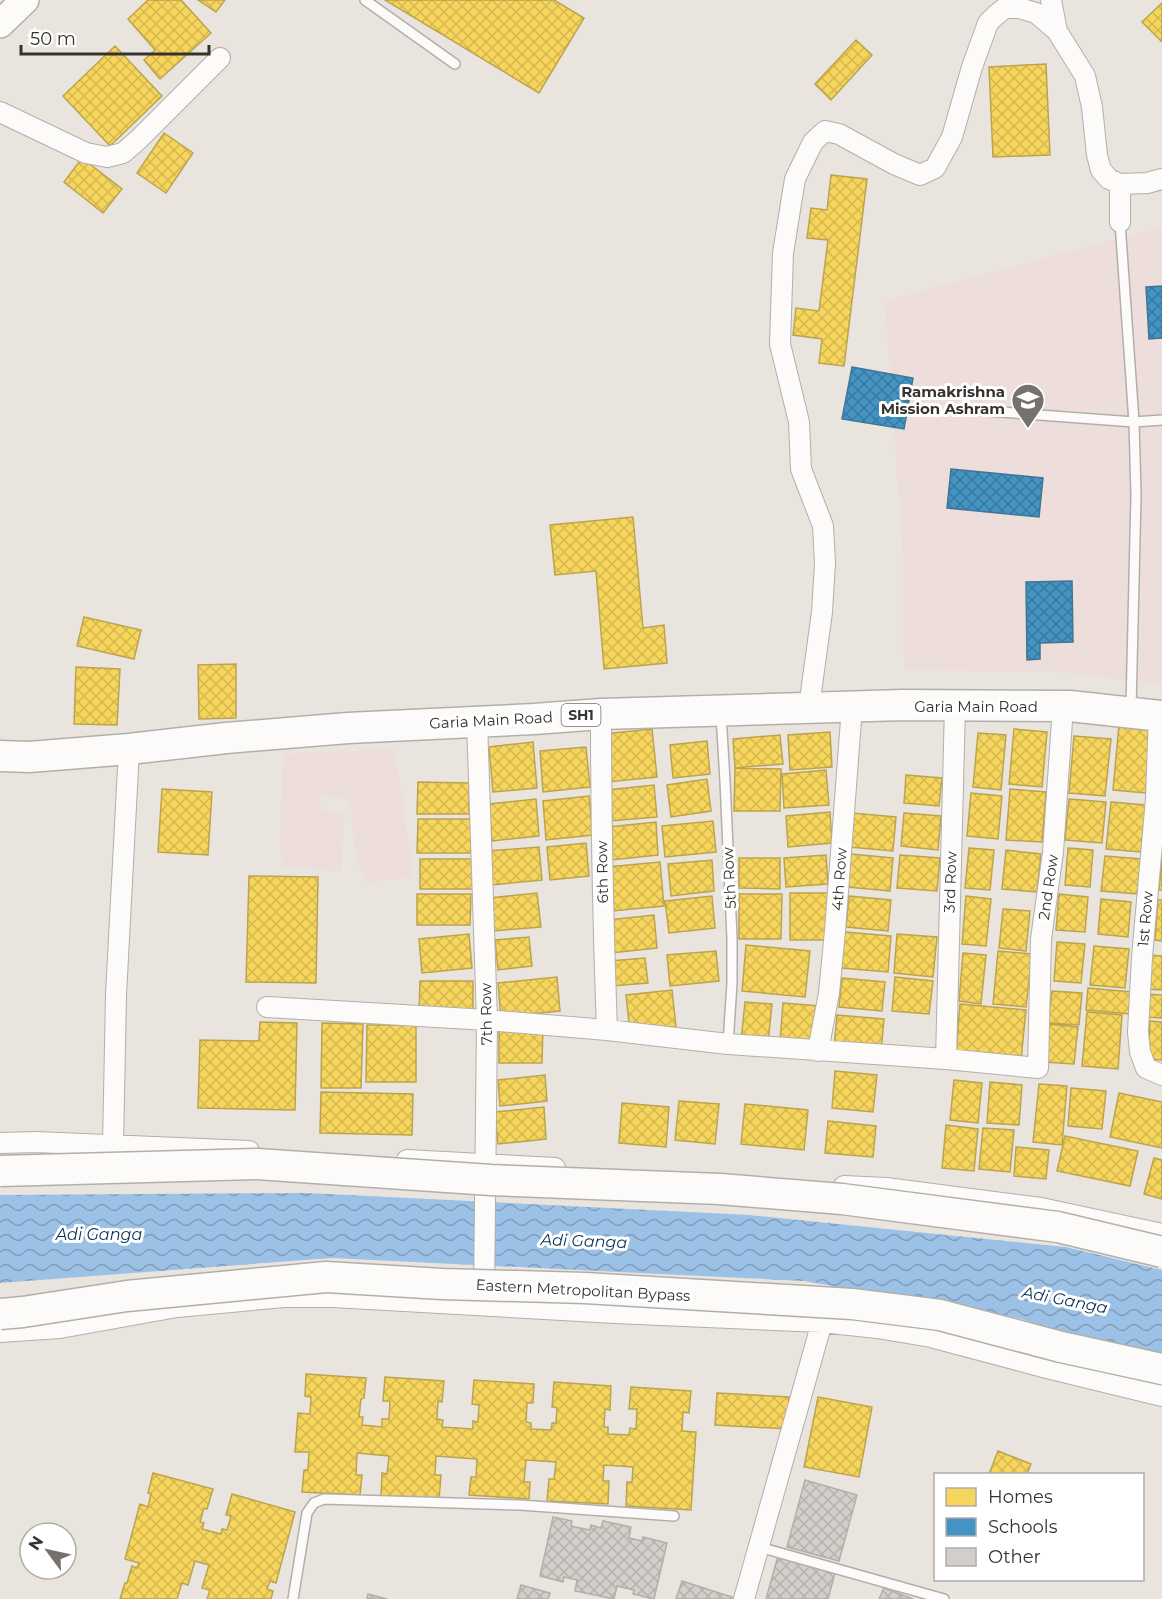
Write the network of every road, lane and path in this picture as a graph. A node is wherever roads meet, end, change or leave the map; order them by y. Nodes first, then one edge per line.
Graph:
1 (26, 0) edge
2 (365, 0) edge
3 (1051, 0) edge
4 (0, 24) edge
5 (1057, 31) junction
6 (220, 58) dead end
7 (455, 64) dead end
8 (0, 111) edge
9 (1162, 179) edge
10 (1120, 184) junction
11 (1120, 222) joint
12 (960, 409) dead end
13 (1162, 420) edge
14 (1134, 422) junction
15 (955, 706) junction
16 (1063, 706) junction
17 (809, 707) junction
18 (852, 707) junction
19 (720, 712) junction
20 (601, 714) junction
21 (1151, 714) edge
22 (477, 721) junction
23 (129, 749) junction
24 (0, 756) edge
25 (267, 1007) dead end
26 (487, 1020) junction
27 (607, 1030) junction
28 (728, 1044) junction
29 (818, 1051) junction
30 (946, 1059) junction
31 (1162, 1075) edge
32 (0, 1143) edge
33 (113, 1145) junction
34 (485, 1164) junction
35 (0, 1171) edge
36 (1162, 1234) edge
37 (1162, 1252) edge
38 (484, 1306) junction
39 (0, 1314) edge
40 (822, 1322) junction
41 (0, 1332) edge
42 (1162, 1369) edge
43 (1162, 1396) edge
44 (674, 1516) dead end
45 (759, 1547) junction
46 (293, 1599) edge
47 (744, 1599) edge
48 (944, 1599) edge

1 - 4 main road
2 - 7 lane
3 - 5 street
5 - 10 street
5 - 17 street
6 - 8 street
9 - 10 street
10 - 11 street
11 - 14 lane
12 - 14 lane
13 - 14 lane
14 - 21 lane
15 - 16 main road, Garia Main Road / SH1
15 - 18 main road, Garia Main Road / SH1
15 - 30 street, 3rd Row
16 - 21 main road, Garia Main Road / SH1
16 - 30 street, 2nd Row
17 - 18 main road, Garia Main Road / SH1
17 - 19 main road, Garia Main Road / SH1
18 - 29 street, 4th Row
19 - 20 main road, Garia Main Road / SH1
19 - 28 lane, 5th Row
20 - 22 main road, Garia Main Road / SH1
20 - 27 street, 6th Row
21 - 31 street, 1st Row
22 - 23 main road, Garia Main Road / SH1
22 - 26 street, 7th Row
23 - 24 main road, Garia Main Road / SH1
23 - 33 street
25 - 26 street
26 - 27 street
26 - 34 street, 7th Row
27 - 28 street
28 - 29 street
29 - 30 street
32 - 33 street
33 - 34 street
34 - 36 street
34 - 38 street, 7th Row
35 - 37 main road, bridge
38 - 40 street
38 - 41 street
39 - 42 main road, Eastern Metropolitan Bypass, bridge
40 - 43 street
40 - 45 street
44 - 46 lane
45 - 47 street
45 - 48 lane

